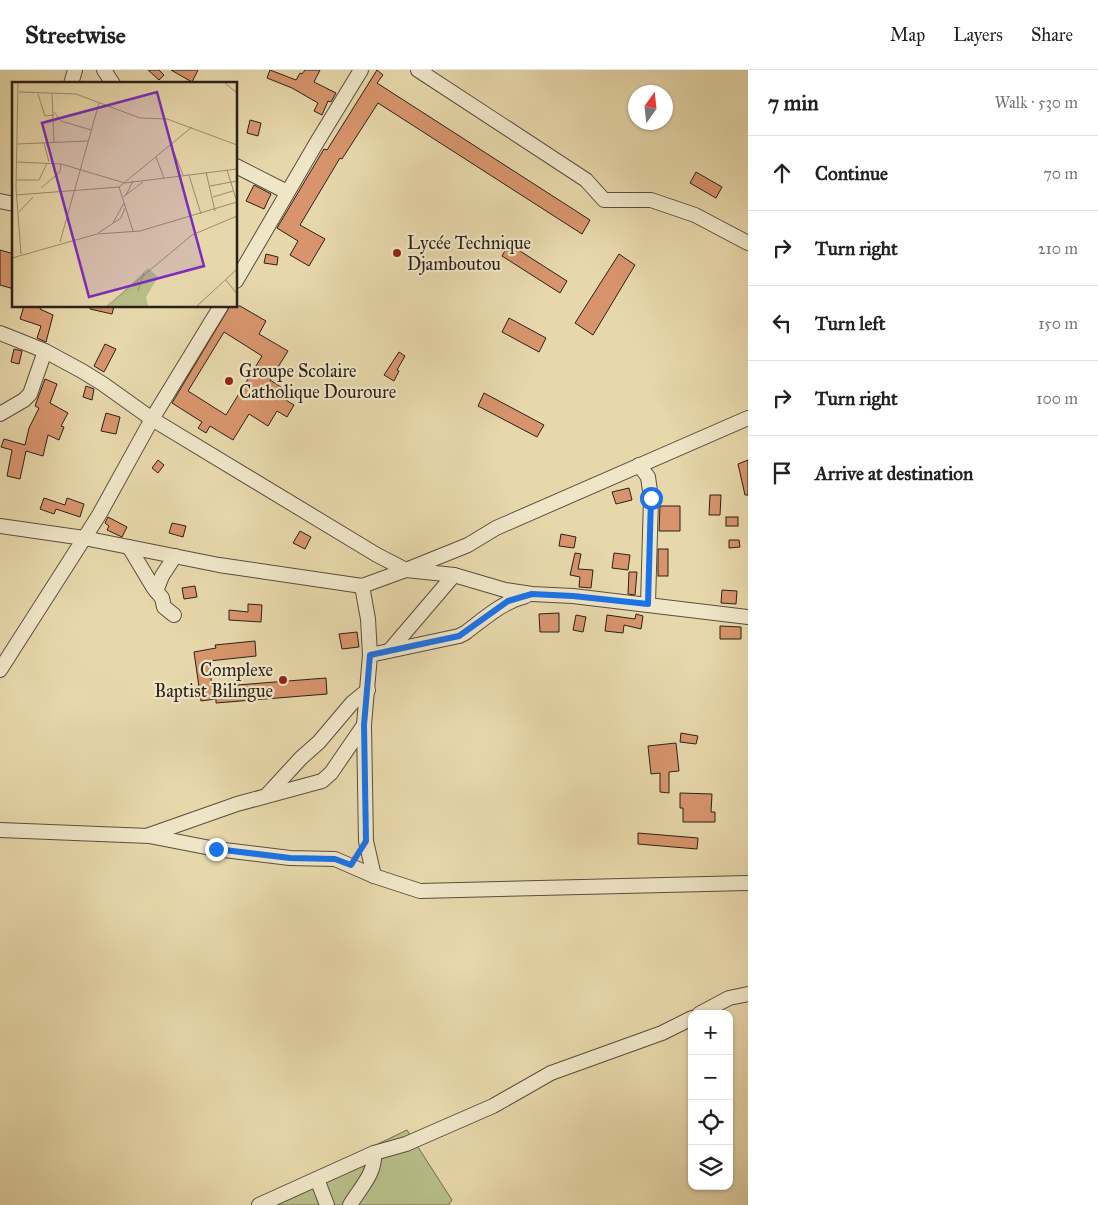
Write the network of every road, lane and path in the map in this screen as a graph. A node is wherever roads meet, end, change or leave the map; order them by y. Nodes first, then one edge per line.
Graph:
1 (104, 70) edge
2 (361, 70) edge
3 (418, 70) edge
4 (113, 82) edge
5 (238, 167) edge
6 (287, 192) junction
7 (748, 243) edge
8 (242, 257) edge
9 (238, 272) edge
10 (220, 308) edge
11 (0, 333) edge
12 (45, 351) junction
13 (0, 414) edge
14 (748, 418) edge
15 (152, 420) junction
16 (639, 465) junction
17 (0, 526) edge
18 (84, 538) junction
19 (129, 547) junction
20 (175, 556) junction
21 (406, 570) junction
22 (454, 575) junction
23 (362, 586) junction
24 (156, 591) junction
25 (532, 594) junction
26 (648, 604) junction
27 (174, 615) dead end
28 (748, 617) edge
29 (390, 650) junction
30 (370, 655) junction
31 (0, 670) edge
32 (368, 690) junction
33 (364, 725) junction
34 (267, 796) junction
35 (0, 830) edge
36 (148, 836) junction
37 (366, 841) junction
38 (351, 865) junction
39 (374, 876) junction
40 (748, 883) edge
41 (748, 994) edge
42 (706, 1010) edge
43 (688, 1020) edge
44 (374, 1153) junction
45 (317, 1180) junction
46 (260, 1205) edge
47 (327, 1205) edge
48 (350, 1205) edge

1 - 4 street
2 - 6 street
3 - 7 street
5 - 6 street
6 - 8 street
8 - 9 street
10 - 15 street
11 - 12 street
12 - 13 street
12 - 15 street
14 - 16 street
15 - 18 street
15 - 21 street
16 - 21 street
16 - 26 street
17 - 18 street
18 - 19 street
18 - 31 street
19 - 20 street
19 - 24 street
20 - 23 street
20 - 24 street
21 - 22 street
21 - 23 street
22 - 25 street
22 - 29 street
23 - 30 street
24 - 27 street
25 - 26 street
25 - 29 street
26 - 28 street
29 - 30 street
30 - 32 street
32 - 33 street
32 - 34 street
33 - 34 street
33 - 37 street
34 - 36 street
35 - 36 street
36 - 38 street
37 - 38 street
37 - 39 street
38 - 39 street
39 - 40 street
41 - 42 street
43 - 44 street
44 - 45 street
44 - 48 street
45 - 46 street
45 - 47 street

